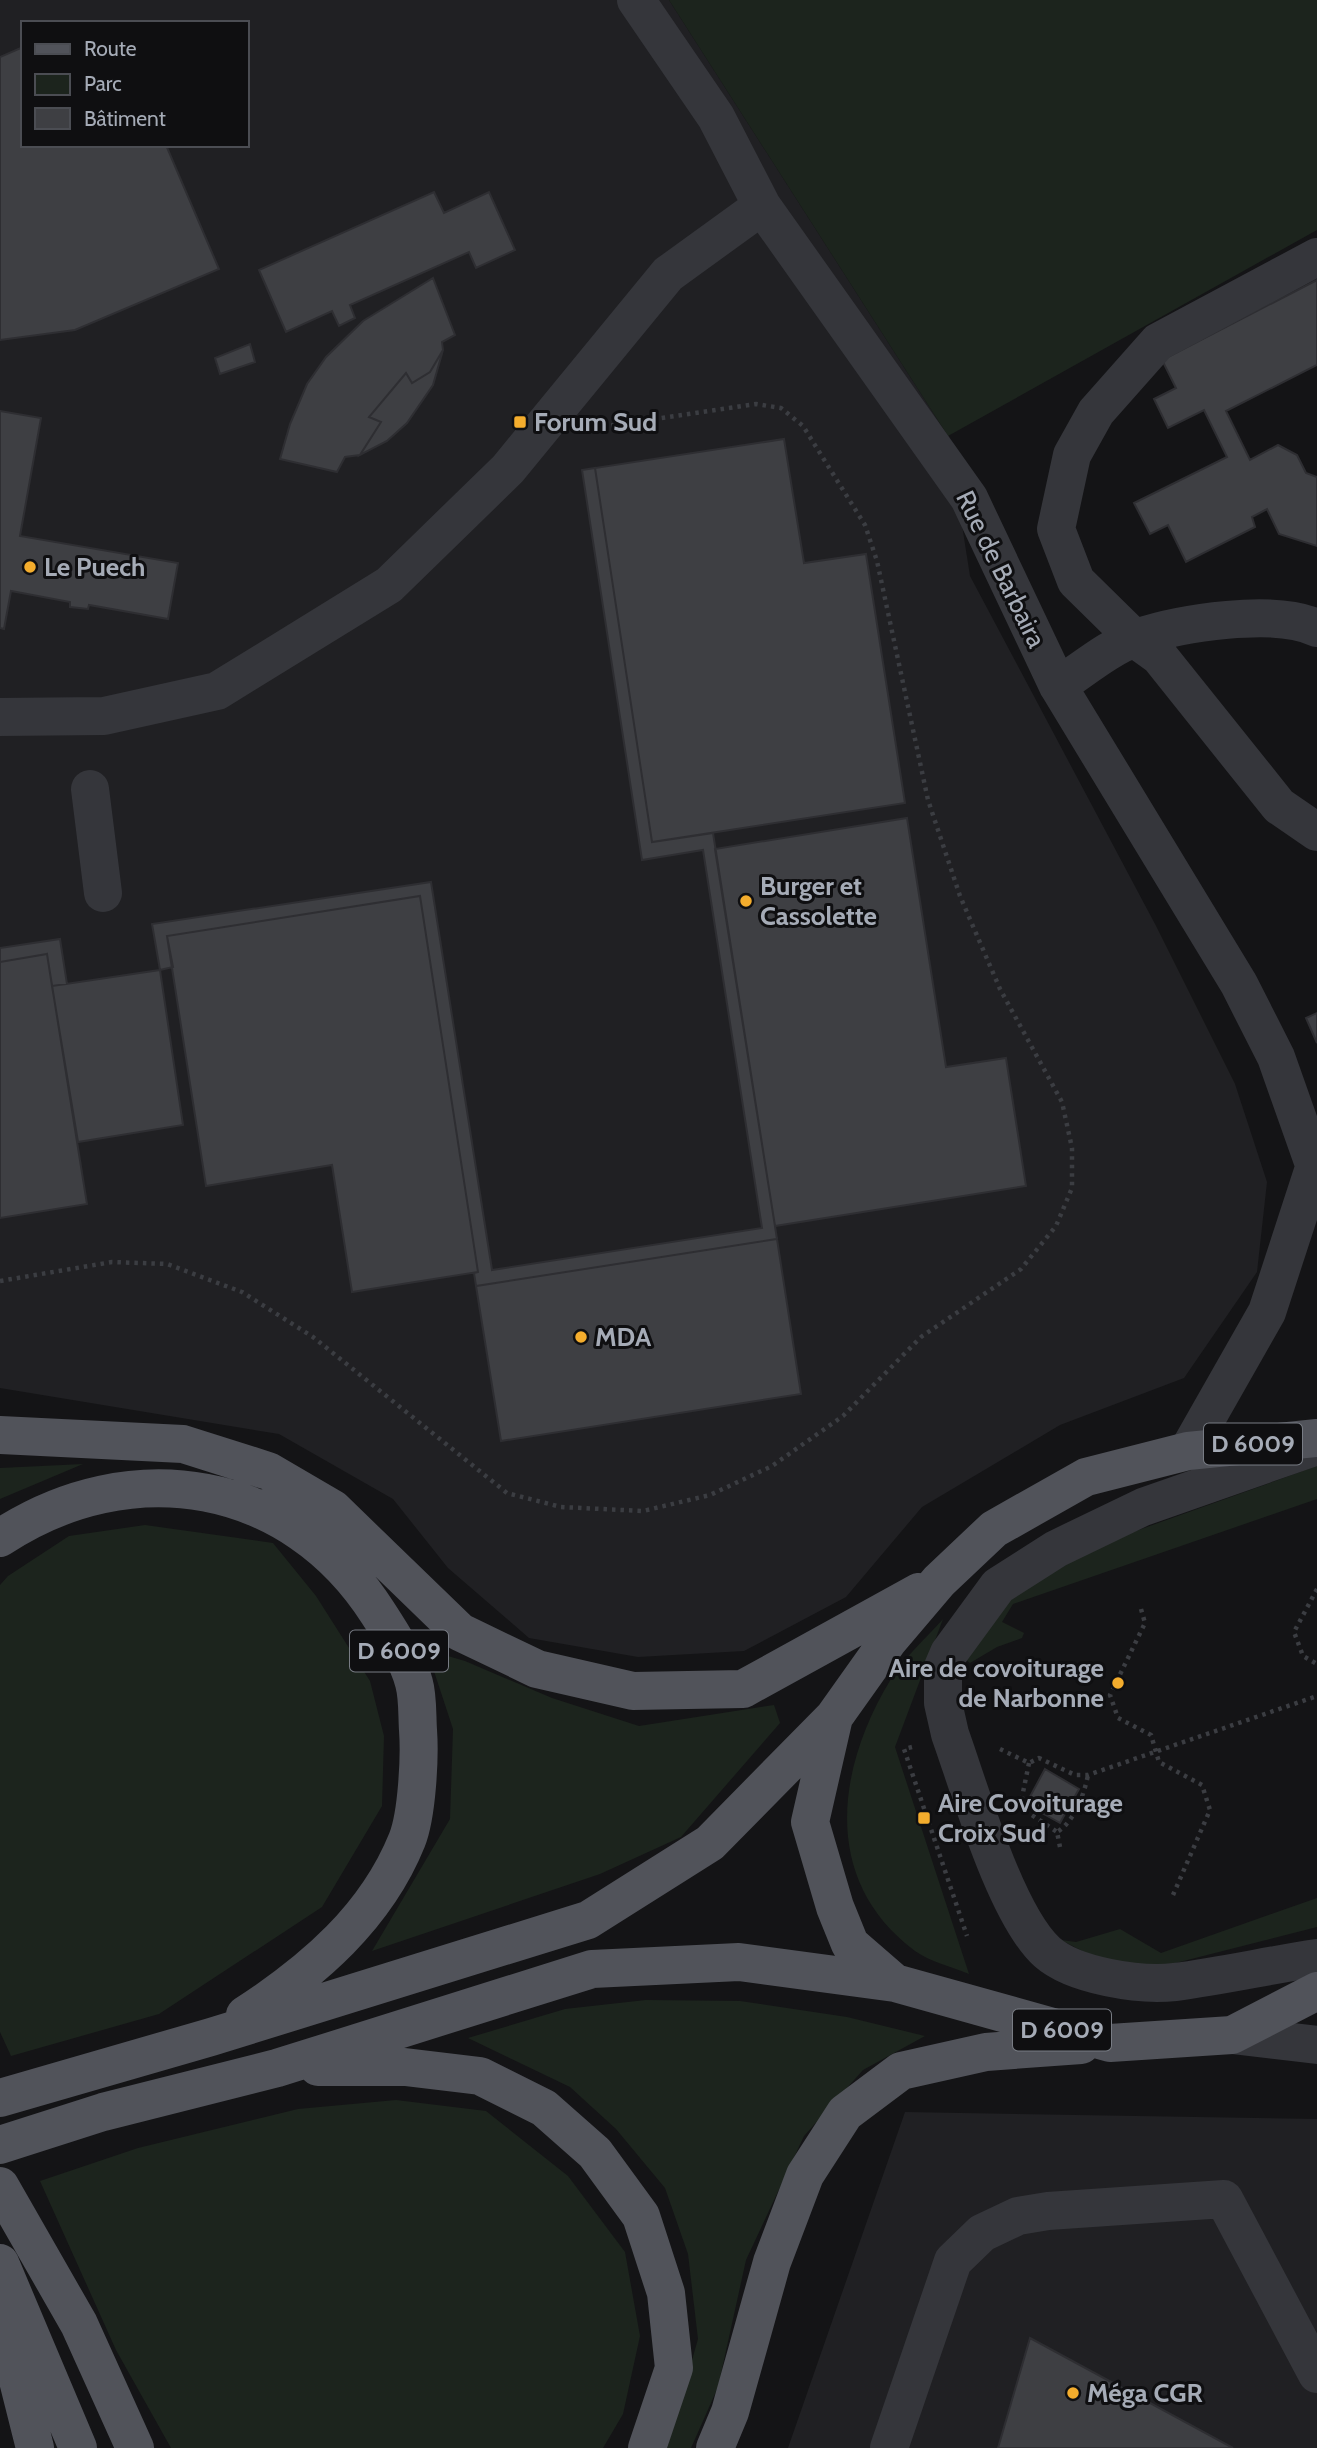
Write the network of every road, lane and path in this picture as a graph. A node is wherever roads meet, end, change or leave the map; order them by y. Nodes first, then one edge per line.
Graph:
1 (636, 0) edge
2 (762, 206) junction
3 (1317, 257) edge
4 (534, 438) junction
5 (1317, 628) edge
6 (1134, 638) junction
7 (1058, 685) junction
8 (0, 717) edge
9 (90, 789) dead end
10 (1317, 832) edge
11 (103, 893) dead end
12 (1315, 1170) edge
13 (0, 1281) edge
14 (0, 1435) edge
15 (1317, 1438) edge
16 (1317, 1446) edge
17 (1188, 1451) junction
18 (0, 1538) edge
19 (939, 1581) junction
20 (1317, 1589) edge
21 (1141, 1609) dead end
22 (1317, 1664) edge
23 (1317, 1696) edge
24 (834, 1717) junction
25 (950, 1734) junction
26 (1156, 1750) junction
27 (1029, 1763) junction
28 (1088, 1775) junction
29 (1057, 1832) junction
30 (1060, 1847) dead end
31 (1173, 1895) dead end
32 (967, 1936) dead end
33 (1317, 1958) edge
34 (895, 1983) junction
35 (1317, 1991) edge
36 (1232, 2035) junction
37 (211, 2037) junction
38 (1110, 2043) junction
39 (1317, 2045) edge
40 (277, 2068) junction
41 (0, 2098) edge
42 (0, 2145) edge
43 (0, 2187) edge
44 (0, 2263) edge
45 (0, 2308) edge
46 (1317, 2374) edge
47 (35, 2448) edge
48 (78, 2448) edge
49 (106, 2448) edge
50 (135, 2448) edge
51 (647, 2448) edge
52 (715, 2448) edge
53 (889, 2448) edge

1 - 2 street, Rue de Barbaira
2 - 4 street
2 - 7 street, Rue de Barbaira
3 - 6 street
4 - 8 street
4 - 13 path
5 - 6 street
6 - 7 street
6 - 10 street
7 - 12 street, Rue de Barbaira
9 - 11 street
12 - 17 street, Rue de Barbaira
14 - 19 main road
15 - 17 main road, D 6009
16 - 25 street
17 - 19 main road, D 6009
18 - 37 main road, D 6009
19 - 24 main road, D 6009
20 - 22 path
21 - 26 path
23 - 26 path
24 - 34 main road
24 - 37 main road, D 6009
25 - 27 path
25 - 32 path
25 - 33 street
26 - 28 path
26 - 31 path
27 - 28 path
27 - 29 path
28 - 29 path
29 - 30 path
34 - 38 main road, D 6009
34 - 40 main road, D 6009
35 - 36 main road, D 6009
36 - 38 main road, D 6009
36 - 39 street
37 - 41 main road, D 6009
38 - 52 main road
40 - 42 main road, D 6009
40 - 51 main road
43 - 49 main road
43 - 50 main road
44 - 48 main road
45 - 47 main road
46 - 53 street

